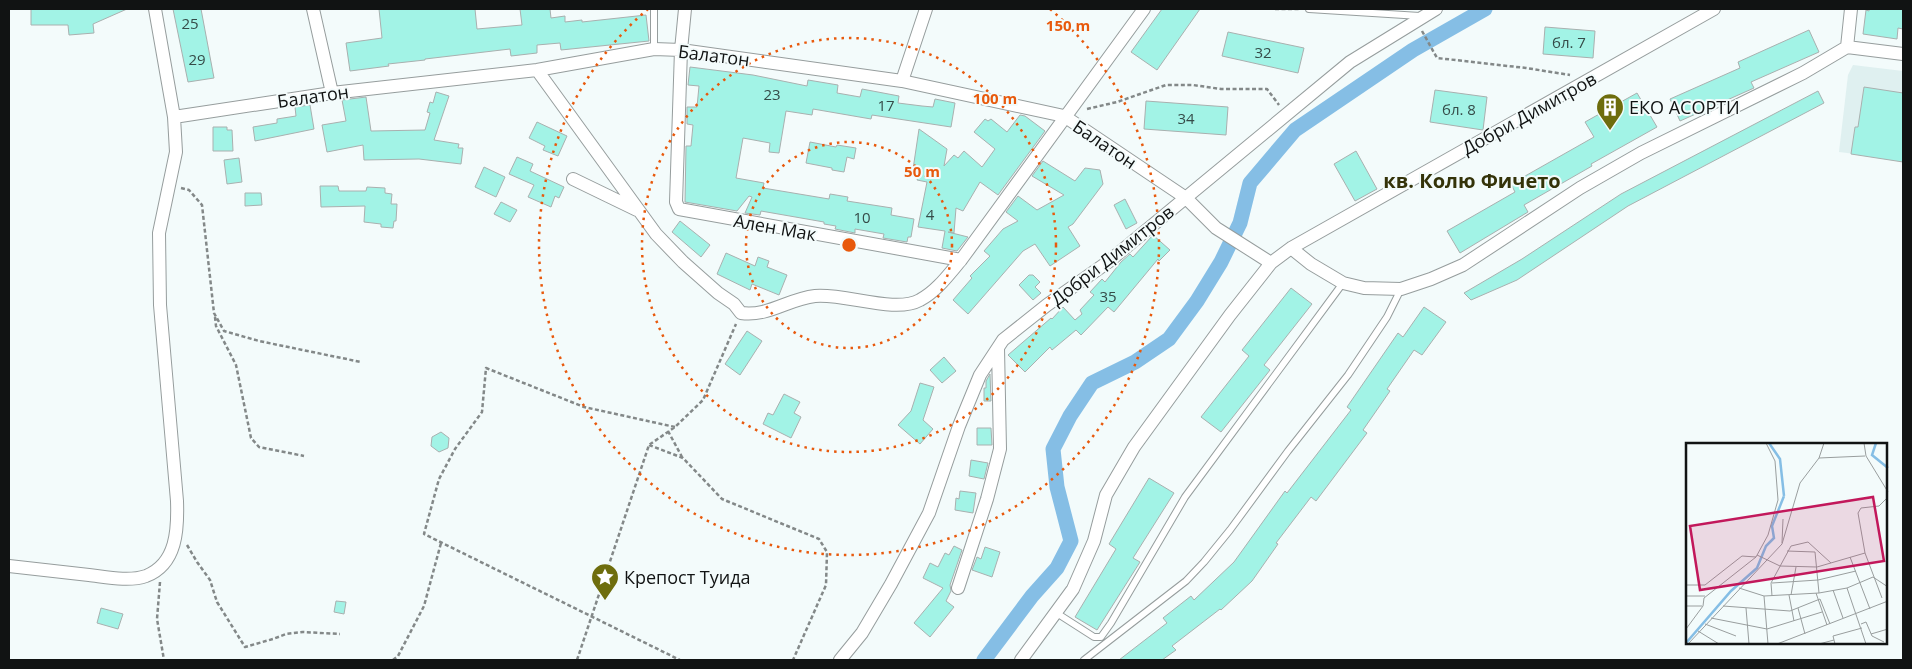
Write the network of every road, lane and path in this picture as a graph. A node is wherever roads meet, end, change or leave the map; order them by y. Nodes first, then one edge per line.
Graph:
1 (155, 9) edge
2 (313, 9) edge
3 (654, 9) edge
4 (685, 9) edge
5 (926, 9) edge
6 (1144, 9) edge
7 (1275, 9) edge
8 (1436, 9) edge
9 (1714, 9) edge
10 (1851, 9) edge
11 (1309, 10) edge
12 (1422, 22) junction
13 (1848, 47) junction
14 (654, 49) junction
15 (681, 50) junction
16 (1903, 54) edge
17 (536, 70) junction
18 (1589, 79) junction
19 (902, 81) junction
20 (332, 93) junction
21 (1287, 115) junction
22 (1064, 116) junction
23 (174, 117) junction
24 (573, 179) dead end
25 (171, 183) junction
26 (1186, 198) junction
27 (640, 211) junction
28 (1291, 248) junction
29 (961, 260) junction
30 (1271, 262) junction
31 (1343, 283) junction
32 (1401, 289) junction
33 (214, 313) junction
34 (741, 313) junction
35 (998, 348) junction
36 (361, 362) dead end
37 (675, 427) junction
38 (668, 431) junction
39 (648, 445) junction
40 (304, 456) dead end
41 (683, 458) junction
42 (178, 529) junction
43 (441, 543) junction
44 (9, 566) edge
45 (162, 566) junction
46 (958, 588) dead end
47 (1055, 612) junction
48 (591, 617) junction
49 (340, 634) dead end
50 (164, 660) edge
51 (393, 660) edge
52 (577, 660) edge
53 (680, 660) edge
54 (793, 660) edge
55 (840, 660) edge
56 (1022, 660) edge
57 (1084, 660) edge

1 - 23 street
2 - 20 street
3 - 14 lane
4 - 15 street
5 - 19 street
6 - 22 street
7 - 11 path
8 - 12 street, Добри Димитров
9 - 18 street, Добри Димитров
10 - 13 street
11 - 12 lane
12 - 18 path
12 - 21 street, Добри Димитров
13 - 16 street
13 - 32 street
14 - 15 street, Балатон
14 - 17 street, Балатон
15 - 19 street, Балатон
15 - 29 street, Ален Мак
17 - 20 street, Балатон
17 - 27 street
18 - 28 street, Добри Димитров
19 - 22 street, Балатон
20 - 23 street, Балатон
21 - 22 path
21 - 26 street, Добри Димитров
22 - 26 street, Балатон
22 - 29 street
23 - 25 street
24 - 27 street
25 - 33 path
25 - 42 street
26 - 30 street, Балатон
26 - 35 street, Добри Димитров
27 - 34 street
28 - 30 street, Добри Димитров
28 - 31 street
29 - 34 street
30 - 47 street, Добри Димитров
31 - 32 street
31 - 47 lane
32 - 57 lane
33 - 36 path
33 - 40 path
34 - 37 path
35 - 46 street
35 - 55 street, Добри Димитров
37 - 38 path
37 - 43 path
38 - 39 path
38 - 41 path
39 - 41 path
39 - 48 path
41 - 54 path
42 - 45 street
42 - 49 path
43 - 48 path
43 - 51 path
44 - 45 street
45 - 50 path
47 - 56 street, Добри Димитров
48 - 52 path
48 - 53 path

